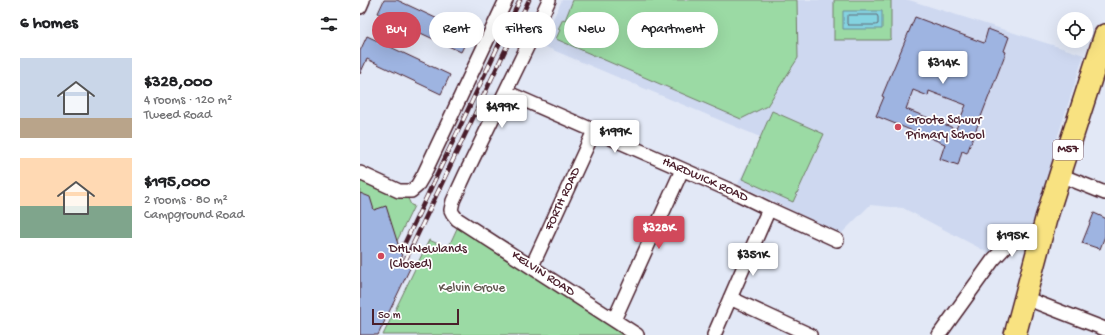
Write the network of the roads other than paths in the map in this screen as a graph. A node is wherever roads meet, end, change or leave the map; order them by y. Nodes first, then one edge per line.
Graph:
1 (364, 0) edge
2 (506, 0) edge
3 (549, 0) edge
4 (360, 7) edge
5 (1105, 36) edge
6 (1102, 56) edge
7 (506, 92) junction
8 (594, 132) junction
9 (682, 170) junction
10 (360, 173) edge
11 (1060, 175) junction
12 (1105, 193) edge
13 (769, 209) junction
14 (1018, 238) dead end
15 (837, 240) dead end
16 (532, 266) junction
17 (730, 298) junction
18 (1025, 298) junction
19 (614, 320) junction
20 (1105, 329) edge
21 (810, 334) edge
22 (637, 335) edge
23 (714, 335) edge
24 (939, 335) edge
25 (1015, 335) edge

1 - 4 street
2 - 10 street
3 - 7 street
5 - 6 main road, M57
6 - 11 main road, M57
7 - 8 street, HARDWICK ROAD
7 - 16 street, KELVIN ROAD
8 - 9 street, HARDWICK ROAD
8 - 16 street, FORTH ROAD
9 - 13 street, HARDWICK ROAD
9 - 19 street
11 - 12 street
11 - 18 main road, M57
13 - 15 street, HARDWICK ROAD
13 - 17 street
14 - 24 street
16 - 19 street, KELVIN ROAD
17 - 21 street
17 - 23 street
18 - 20 street
18 - 25 main road, M57
19 - 22 street, KELVIN ROAD

